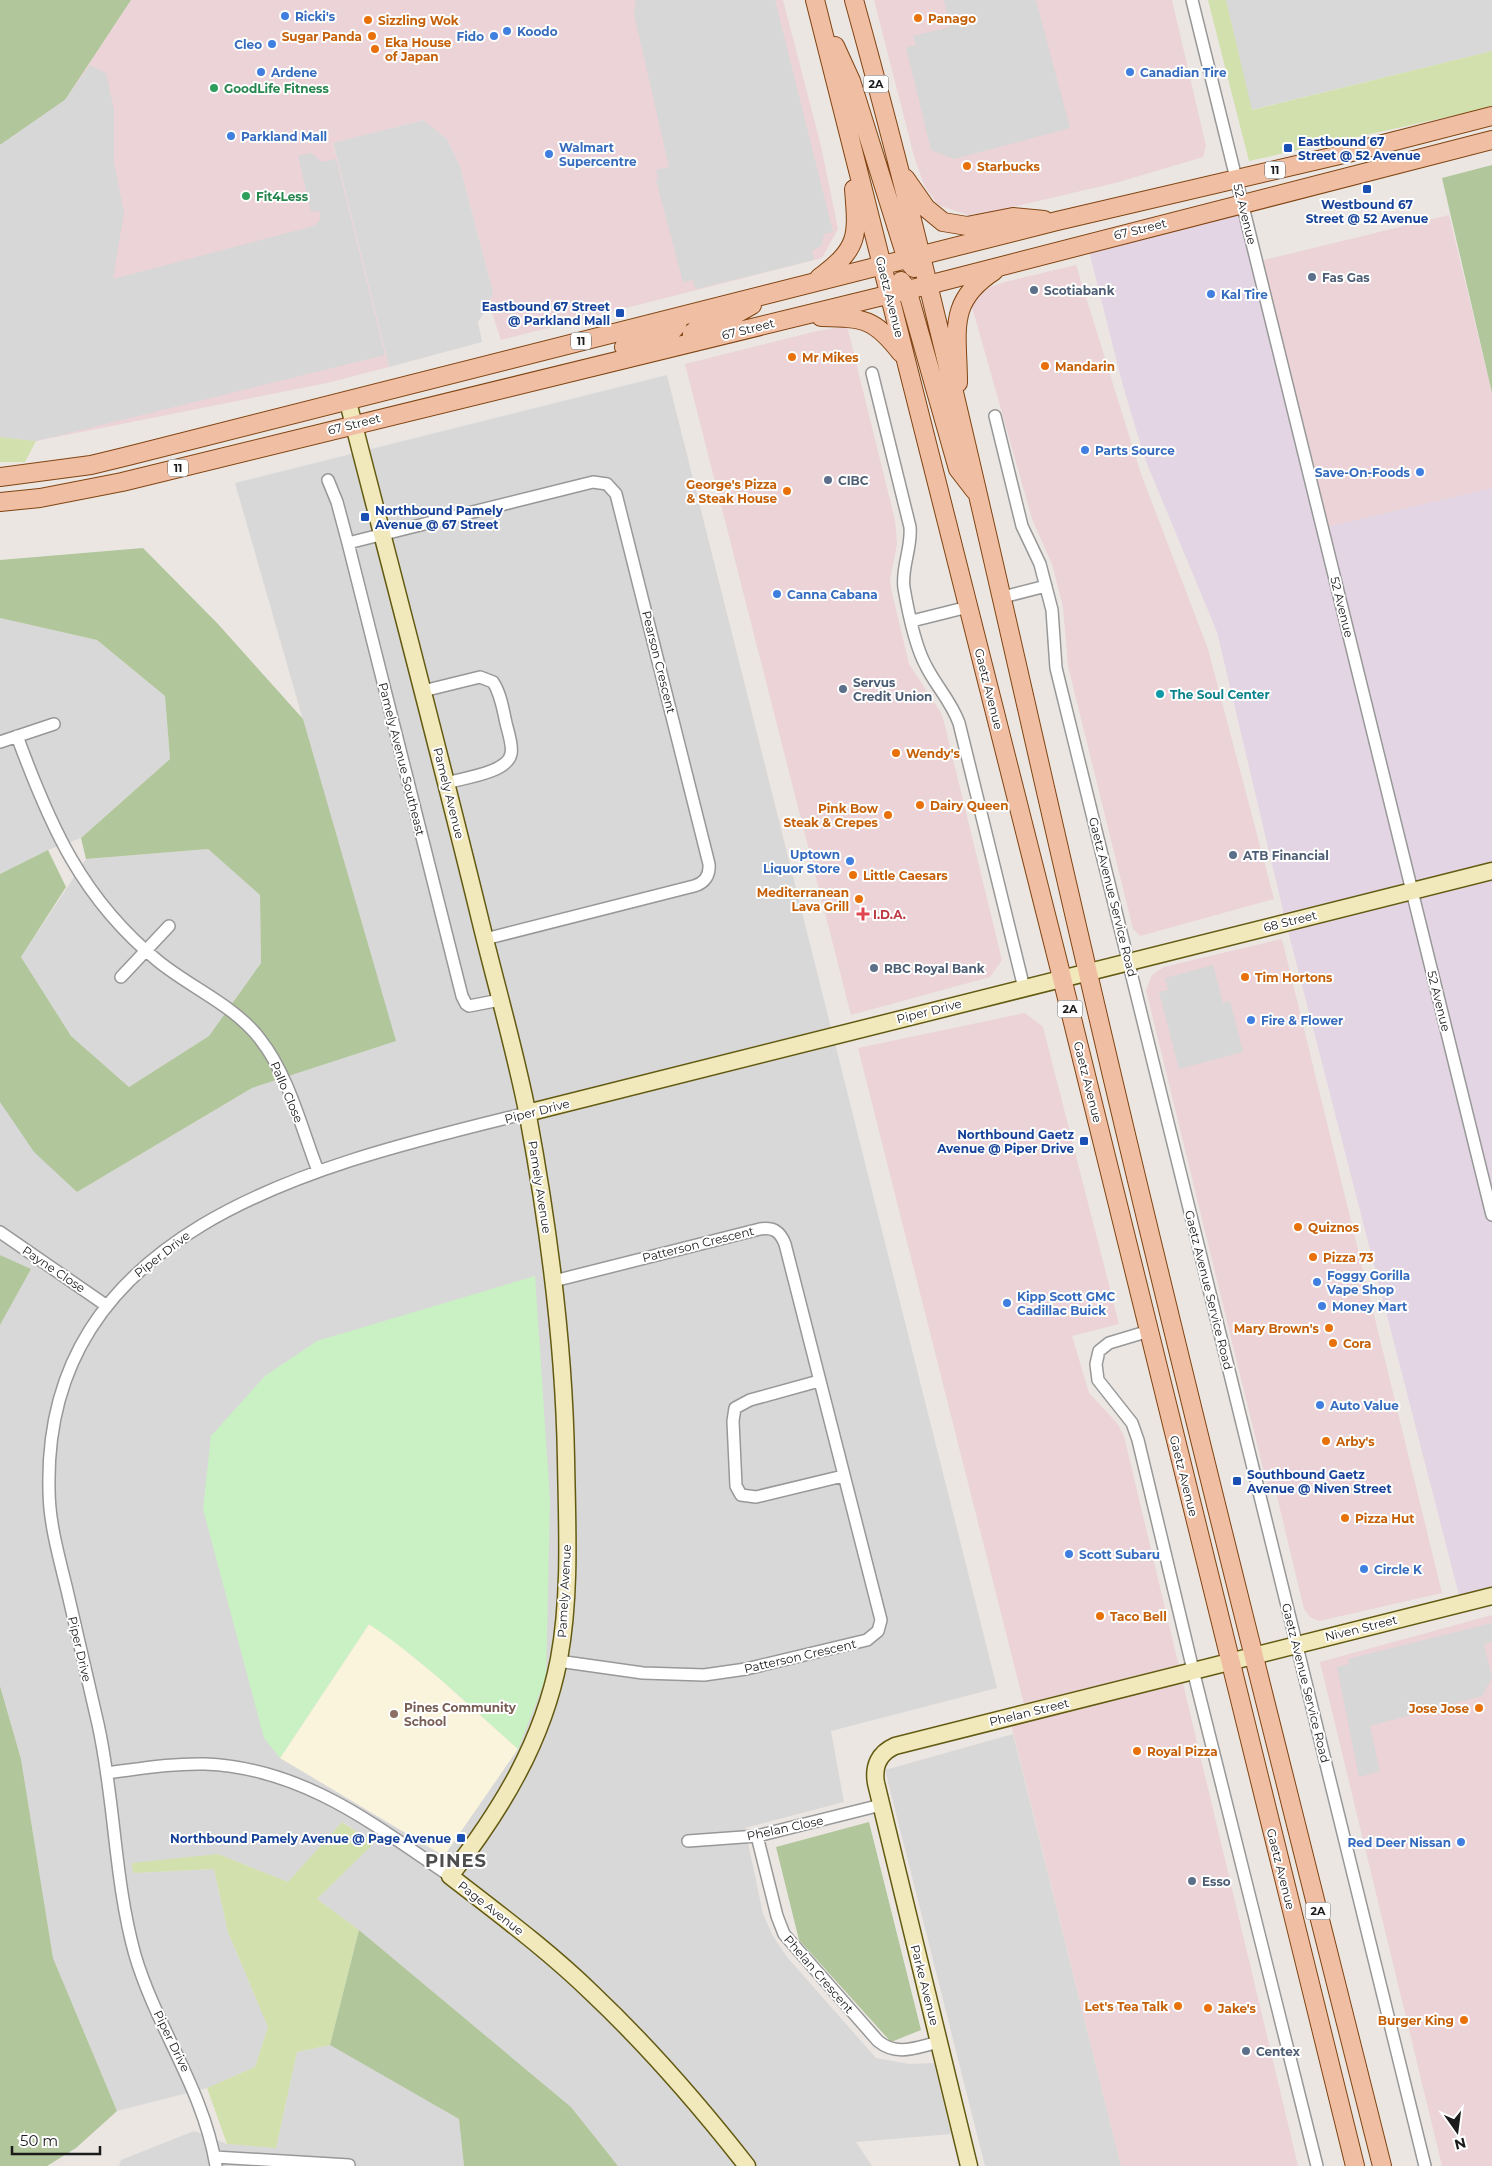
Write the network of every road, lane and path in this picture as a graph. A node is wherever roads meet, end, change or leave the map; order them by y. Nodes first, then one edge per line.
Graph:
1 (1192, 0) edge
2 (853, 3) edge
3 (816, 5) edge
4 (1492, 116) edge
5 (850, 138) junction
6 (1492, 140) edge
7 (898, 167) junction
8 (1236, 179) junction
9 (1242, 203) junction
10 (1057, 221) junction
11 (914, 258) junction
12 (882, 266) junction
13 (1002, 266) junction
14 (814, 282) junction
15 (928, 285) junction
16 (898, 291) junction
17 (767, 295) junction
18 (680, 317) junction
19 (795, 317) junction
20 (692, 342) junction
21 (905, 358) junction
22 (872, 373) dead end
23 (552, 376) junction
24 (348, 402) junction
25 (958, 413) junction
26 (996, 416) dead end
27 (354, 424) junction
28 (0, 477) edge
29 (328, 480) dead end
30 (981, 499) junction
31 (0, 502) edge
32 (383, 534) junction
33 (348, 543) junction
34 (1046, 586) junction
35 (1003, 597) junction
36 (968, 607) junction
37 (912, 621) junction
38 (423, 691) junction
39 (54, 724) dead end
40 (17, 736) junction
41 (0, 742) edge
42 (446, 783) junction
43 (1492, 871) edge
44 (1412, 891) junction
45 (169, 926) dead end
46 (485, 939) junction
47 (146, 950) junction
48 (1129, 961) junction
49 (1088, 972) junction
50 (121, 977) dead end
51 (1062, 978) junction
52 (1024, 988) junction
53 (500, 1000) junction
54 (528, 1113) junction
55 (318, 1171) junction
56 (1492, 1215) edge
57 (0, 1232) edge
58 (554, 1281) junction
59 (107, 1306) junction
60 (1149, 1331) junction
61 (819, 1381) junction
62 (843, 1476) junction
63 (1492, 1596) edge
64 (1297, 1644) junction
65 (1254, 1655) junction
66 (558, 1661) junction
67 (1230, 1661) junction
68 (1193, 1670) junction
69 (107, 1772) junction
70 (881, 1805) junction
71 (757, 1836) junction
72 (688, 1841) dead end
73 (450, 1876) junction
74 (939, 2042) junction
75 (216, 2162) edge
76 (349, 2166) edge
77 (747, 2166) edge
78 (969, 2166) edge
79 (1317, 2166) edge
80 (1354, 2166) edge
81 (1382, 2166) edge
82 (1425, 2166) edge

1 - 8 street, 52 Avenue
2 - 7 main road, 2A
3 - 5 main road, Gaetz Avenue
3 - 11 main road
4 - 8 main road, 67 Street / 11
5 - 12 main road, Gaetz Avenue
5 - 14 main road
6 - 9 main road, 67 Street / 11
7 - 10 main road
7 - 11 main road, 2A
8 - 9 street, 52 Avenue
8 - 10 main road, 67 Street / 11
9 - 13 main road, 67 Street / 11
9 - 44 street, 52 Avenue
10 - 11 main road, 67 Street / 11
11 - 12 main road, 67 Street / 11
11 - 15 main road
12 - 14 main road, 67 Street / 11
12 - 16 main road
13 - 15 main road, 67 Street / 11
13 - 25 main road
14 - 17 main road, 67 Street / 11
15 - 16 main road, 67 Street / 11
15 - 25 main road, Gaetz Avenue / 2A
16 - 19 main road, 67 Street / 11
16 - 21 main road, Gaetz Avenue / 2A
16 - 30 main road
17 - 18 main road, 67 Street / 11
17 - 20 main road
18 - 23 main road
18 - 24 main road, 67 Street / 11
19 - 20 main road, 67 Street / 11
19 - 21 main road
20 - 23 main road, 67 Street / 11
21 - 36 main road, Gaetz Avenue / 2A
22 - 37 street
23 - 27 main road, 67 Street / 11
24 - 27 street, Pamely Avenue
24 - 28 main road, 67 Street / 11
25 - 30 main road, Gaetz Avenue / 2A
26 - 34 street, Gaetz Avenue Service Road
27 - 31 main road, 67 Street / 11
27 - 32 street, Pamely Avenue
29 - 33 street, Pamely Avenue Southeast
30 - 35 main road, Gaetz Avenue / 2A
32 - 33 street, Pearson Crescent
32 - 38 street, Pamely Avenue
32 - 46 street, Pearson Crescent
33 - 53 street, Pamely Avenue Southeast
34 - 35 street
34 - 48 street, Gaetz Avenue Service Road
35 - 49 main road, Gaetz Avenue / 2A
36 - 37 street
36 - 51 main road, Gaetz Avenue / 2A
37 - 52 street
38 - 42 street, Pamely Avenue
38 - 42 street
39 - 40 street
40 - 41 street
40 - 47 street, Pallo Close
42 - 46 street, Pamely Avenue
43 - 44 street, 68 Street
44 - 48 street, 68 Street
44 - 56 street, 52 Avenue
45 - 47 street
46 - 53 street, Pamely Avenue
47 - 50 street
47 - 55 street, Pallo Close
48 - 49 street, 68 Street
48 - 64 street, Gaetz Avenue Service Road
49 - 51 street, Piper Drive
49 - 65 main road, Gaetz Avenue / 2A
51 - 52 street, Piper Drive
51 - 60 main road, Gaetz Avenue / 2A
52 - 54 street, Piper Drive
53 - 54 street, Pamely Avenue
54 - 55 street, Piper Drive
54 - 58 street, Pamely Avenue
55 - 59 street, Piper Drive
57 - 59 street, Payne Close
58 - 61 street, Patterson Crescent
58 - 66 street, Pamely Avenue
59 - 69 street, Piper Drive
60 - 67 main road, Gaetz Avenue / 2A
60 - 68 street
61 - 62 street, Patterson Crescent
61 - 62 street
62 - 66 street, Patterson Crescent
63 - 64 street, Niven Street
64 - 65 street, Niven Street
64 - 82 street, Gaetz Avenue Service Road
65 - 67 street, Niven Street
65 - 81 main road, Gaetz Avenue / 2A
66 - 73 street, Pamely Avenue
67 - 68 street, Phelan Street
67 - 80 main road, Gaetz Avenue / 2A
68 - 70 street, Phelan Street
68 - 79 street
69 - 73 street, Page Avenue
69 - 75 street, Piper Drive
70 - 71 street, Phelan Close
70 - 74 street, Parke Avenue
71 - 72 street, Phelan Close
71 - 74 street, Phelan Crescent
73 - 77 street, Page Avenue
74 - 78 street, Parke Avenue
75 - 76 street

